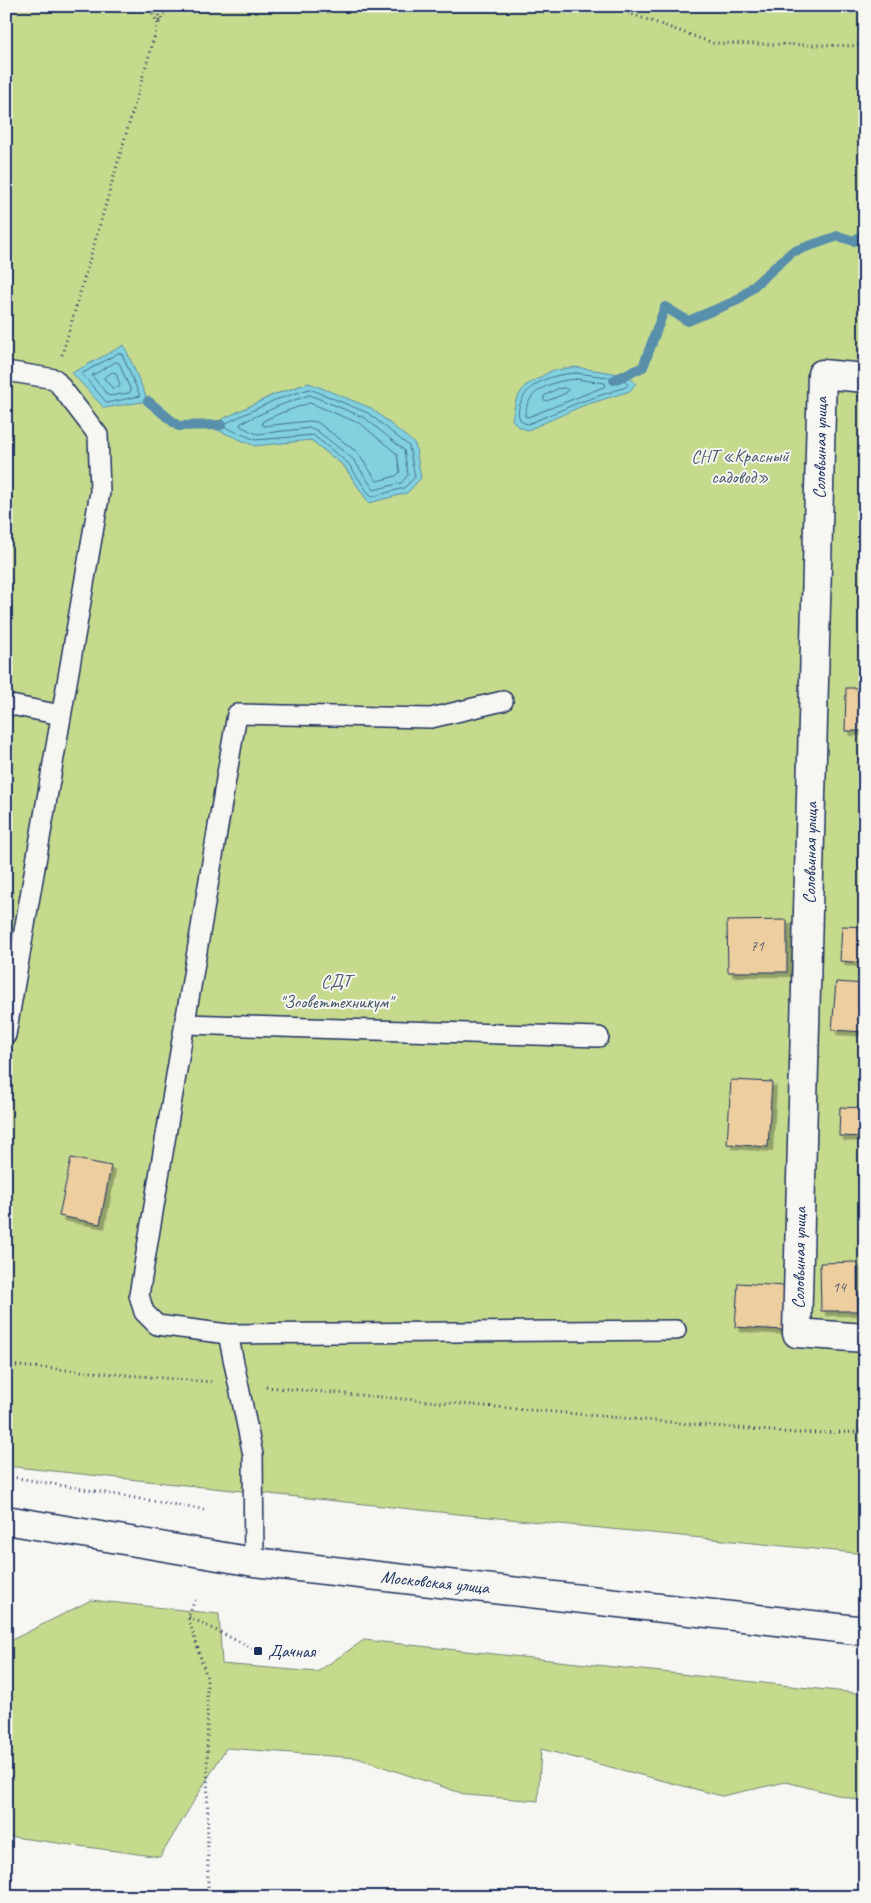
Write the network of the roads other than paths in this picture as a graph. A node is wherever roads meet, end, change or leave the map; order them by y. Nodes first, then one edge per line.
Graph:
1 (6, 371) edge
2 (865, 378) edge
3 (502, 701) dead end
4 (6, 704) edge
5 (61, 715) junction
6 (8, 1012) edge
7 (186, 1024) junction
8 (6, 1035) edge
9 (599, 1037) dead end
10 (676, 1330) dead end
11 (228, 1334) junction
12 (865, 1338) edge
13 (6, 1520) edge
14 (254, 1562) junction
15 (865, 1631) edge

1 - 5 lane
2 - 12 street, Соловьиная улица
3 - 7 lane
4 - 5 lane
5 - 6 lane
6 - 8 lane
7 - 9 lane
7 - 11 lane
10 - 11 lane
11 - 14 lane
13 - 14 street, Московская улица
14 - 15 street, Московская улица

